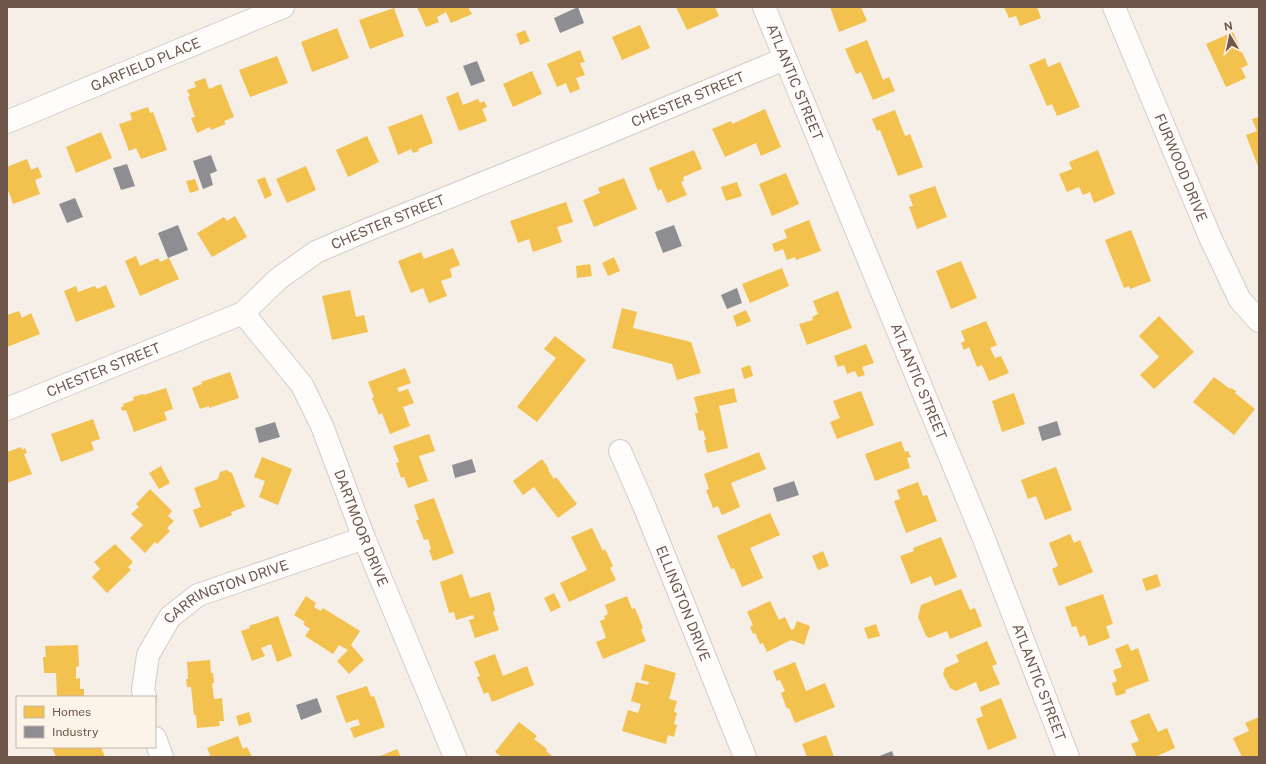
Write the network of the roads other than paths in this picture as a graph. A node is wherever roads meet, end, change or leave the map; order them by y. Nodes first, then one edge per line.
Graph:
1 (283, 7) edge
2 (764, 7) edge
3 (1114, 7) edge
4 (784, 59) junction
5 (7, 122) edge
6 (243, 313) junction
7 (1259, 321) edge
8 (7, 409) edge
9 (620, 451) dead end
10 (364, 538) junction
11 (145, 696) edge
12 (156, 741) edge
13 (162, 757) edge
14 (455, 757) edge
15 (745, 757) edge
16 (1068, 757) edge

1 - 5 street, GARFIELD PLACE
2 - 4 street, ATLANTIC STREET
3 - 7 street, FURWOOD DRIVE
4 - 6 street, CHESTER STREET
4 - 16 street, ATLANTIC STREET
6 - 8 street, CHESTER STREET
6 - 10 street, DARTMOOR DRIVE
9 - 15 street, ELLINGTON DRIVE
10 - 11 street, CARRINGTON DRIVE
10 - 14 street, DARTMOOR DRIVE
12 - 13 street

